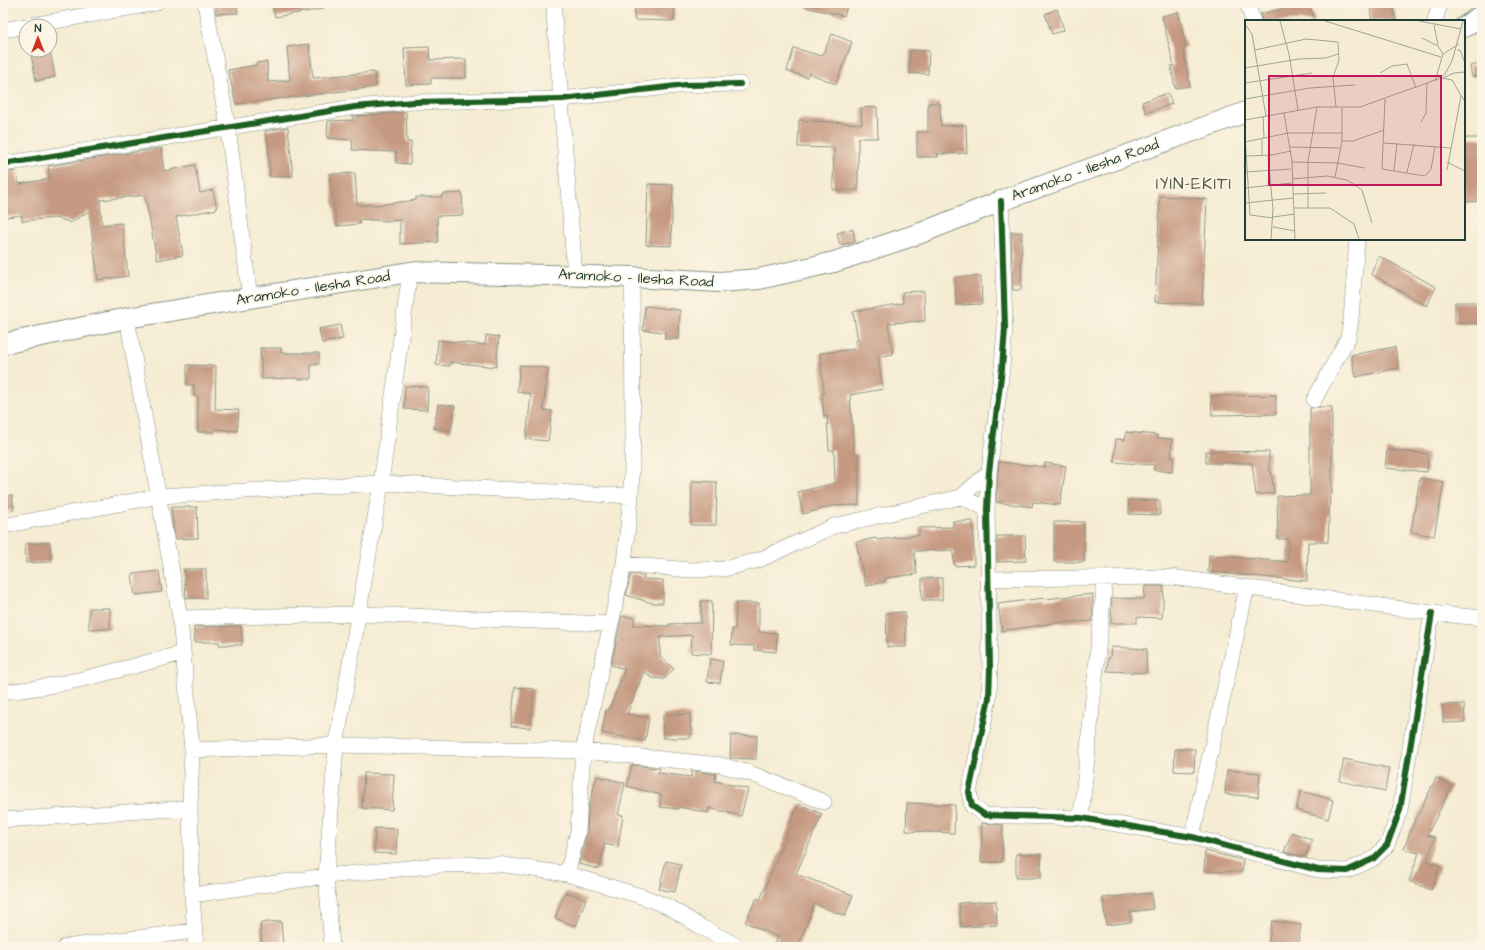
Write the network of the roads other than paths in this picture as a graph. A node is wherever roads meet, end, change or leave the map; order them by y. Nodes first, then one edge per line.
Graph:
1 (156, 3) edge
2 (205, 3) edge
3 (555, 3) edge
4 (1247, 3) edge
5 (1440, 3) edge
6 (1482, 15) edge
7 (58, 20) edge
8 (1253, 20) edge
9 (1435, 20) edge
10 (1482, 25) edge
11 (1465, 27) edge
12 (18, 28) edge
13 (1465, 28) edge
14 (3, 30) edge
15 (740, 84) dead end
16 (562, 99) junction
17 (1245, 112) edge
18 (228, 128) junction
19 (3, 164) edge
20 (1001, 201) junction
21 (1357, 240) edge
22 (410, 272) junction
23 (575, 275) junction
24 (632, 276) junction
25 (250, 298) junction
26 (127, 318) junction
27 (3, 344) edge
28 (1314, 400) dead end
29 (989, 472) junction
30 (381, 482) junction
31 (160, 496) junction
32 (631, 496) junction
33 (961, 497) junction
34 (987, 509) junction
35 (3, 526) edge
36 (624, 564) junction
37 (988, 579) junction
38 (1105, 579) junction
39 (1247, 587) junction
40 (1432, 613) junction
41 (360, 614) junction
42 (180, 618) junction
43 (1482, 618) edge
44 (610, 624) junction
45 (183, 653) junction
46 (3, 692) edge
47 (336, 744) junction
48 (192, 750) junction
49 (583, 752) junction
50 (824, 802) dead end
51 (190, 808) junction
52 (1081, 818) junction
53 (3, 820) edge
54 (1192, 837) junction
55 (567, 874) junction
56 (326, 876) junction
57 (192, 895) junction
58 (194, 931) junction
59 (65, 947) edge
60 (196, 947) edge
61 (332, 947) edge
62 (739, 947) edge

1 - 7 street
2 - 18 street
3 - 16 street
4 - 8 street
5 - 9 street
6 - 11 main road
10 - 13 street
12 - 14 street
15 - 16 street
16 - 18 street
16 - 23 street
17 - 20 main road, Aramoko - Ilesha Road
18 - 19 street
18 - 25 street
20 - 24 main road, Aramoko - Ilesha Road
20 - 29 street
21 - 28 street
22 - 23 main road, Aramoko - Ilesha Road
22 - 25 main road, Aramoko - Ilesha Road
22 - 30 street
23 - 24 main road, Aramoko - Ilesha Road
24 - 32 street
25 - 26 main road, Aramoko - Ilesha Road
26 - 27 main road, Aramoko - Ilesha Road
26 - 31 street
29 - 33 street
29 - 34 street
30 - 31 street
30 - 32 street
30 - 41 street
31 - 35 street
31 - 42 street
32 - 36 street
33 - 34 street
33 - 36 street
34 - 37 street
36 - 44 street
37 - 38 street
37 - 52 street
38 - 39 street
38 - 52 street
39 - 40 street
39 - 54 street
40 - 43 street
40 - 54 street
41 - 42 street
41 - 44 street
41 - 47 street
42 - 45 street
44 - 49 street
45 - 46 street
45 - 48 street
47 - 48 street
47 - 49 street
47 - 56 street
48 - 51 street
49 - 50 street
49 - 55 street
51 - 53 street
51 - 57 street
52 - 54 street
55 - 56 street
55 - 62 street
56 - 57 street
56 - 61 street
57 - 58 street
58 - 59 street
58 - 60 street

